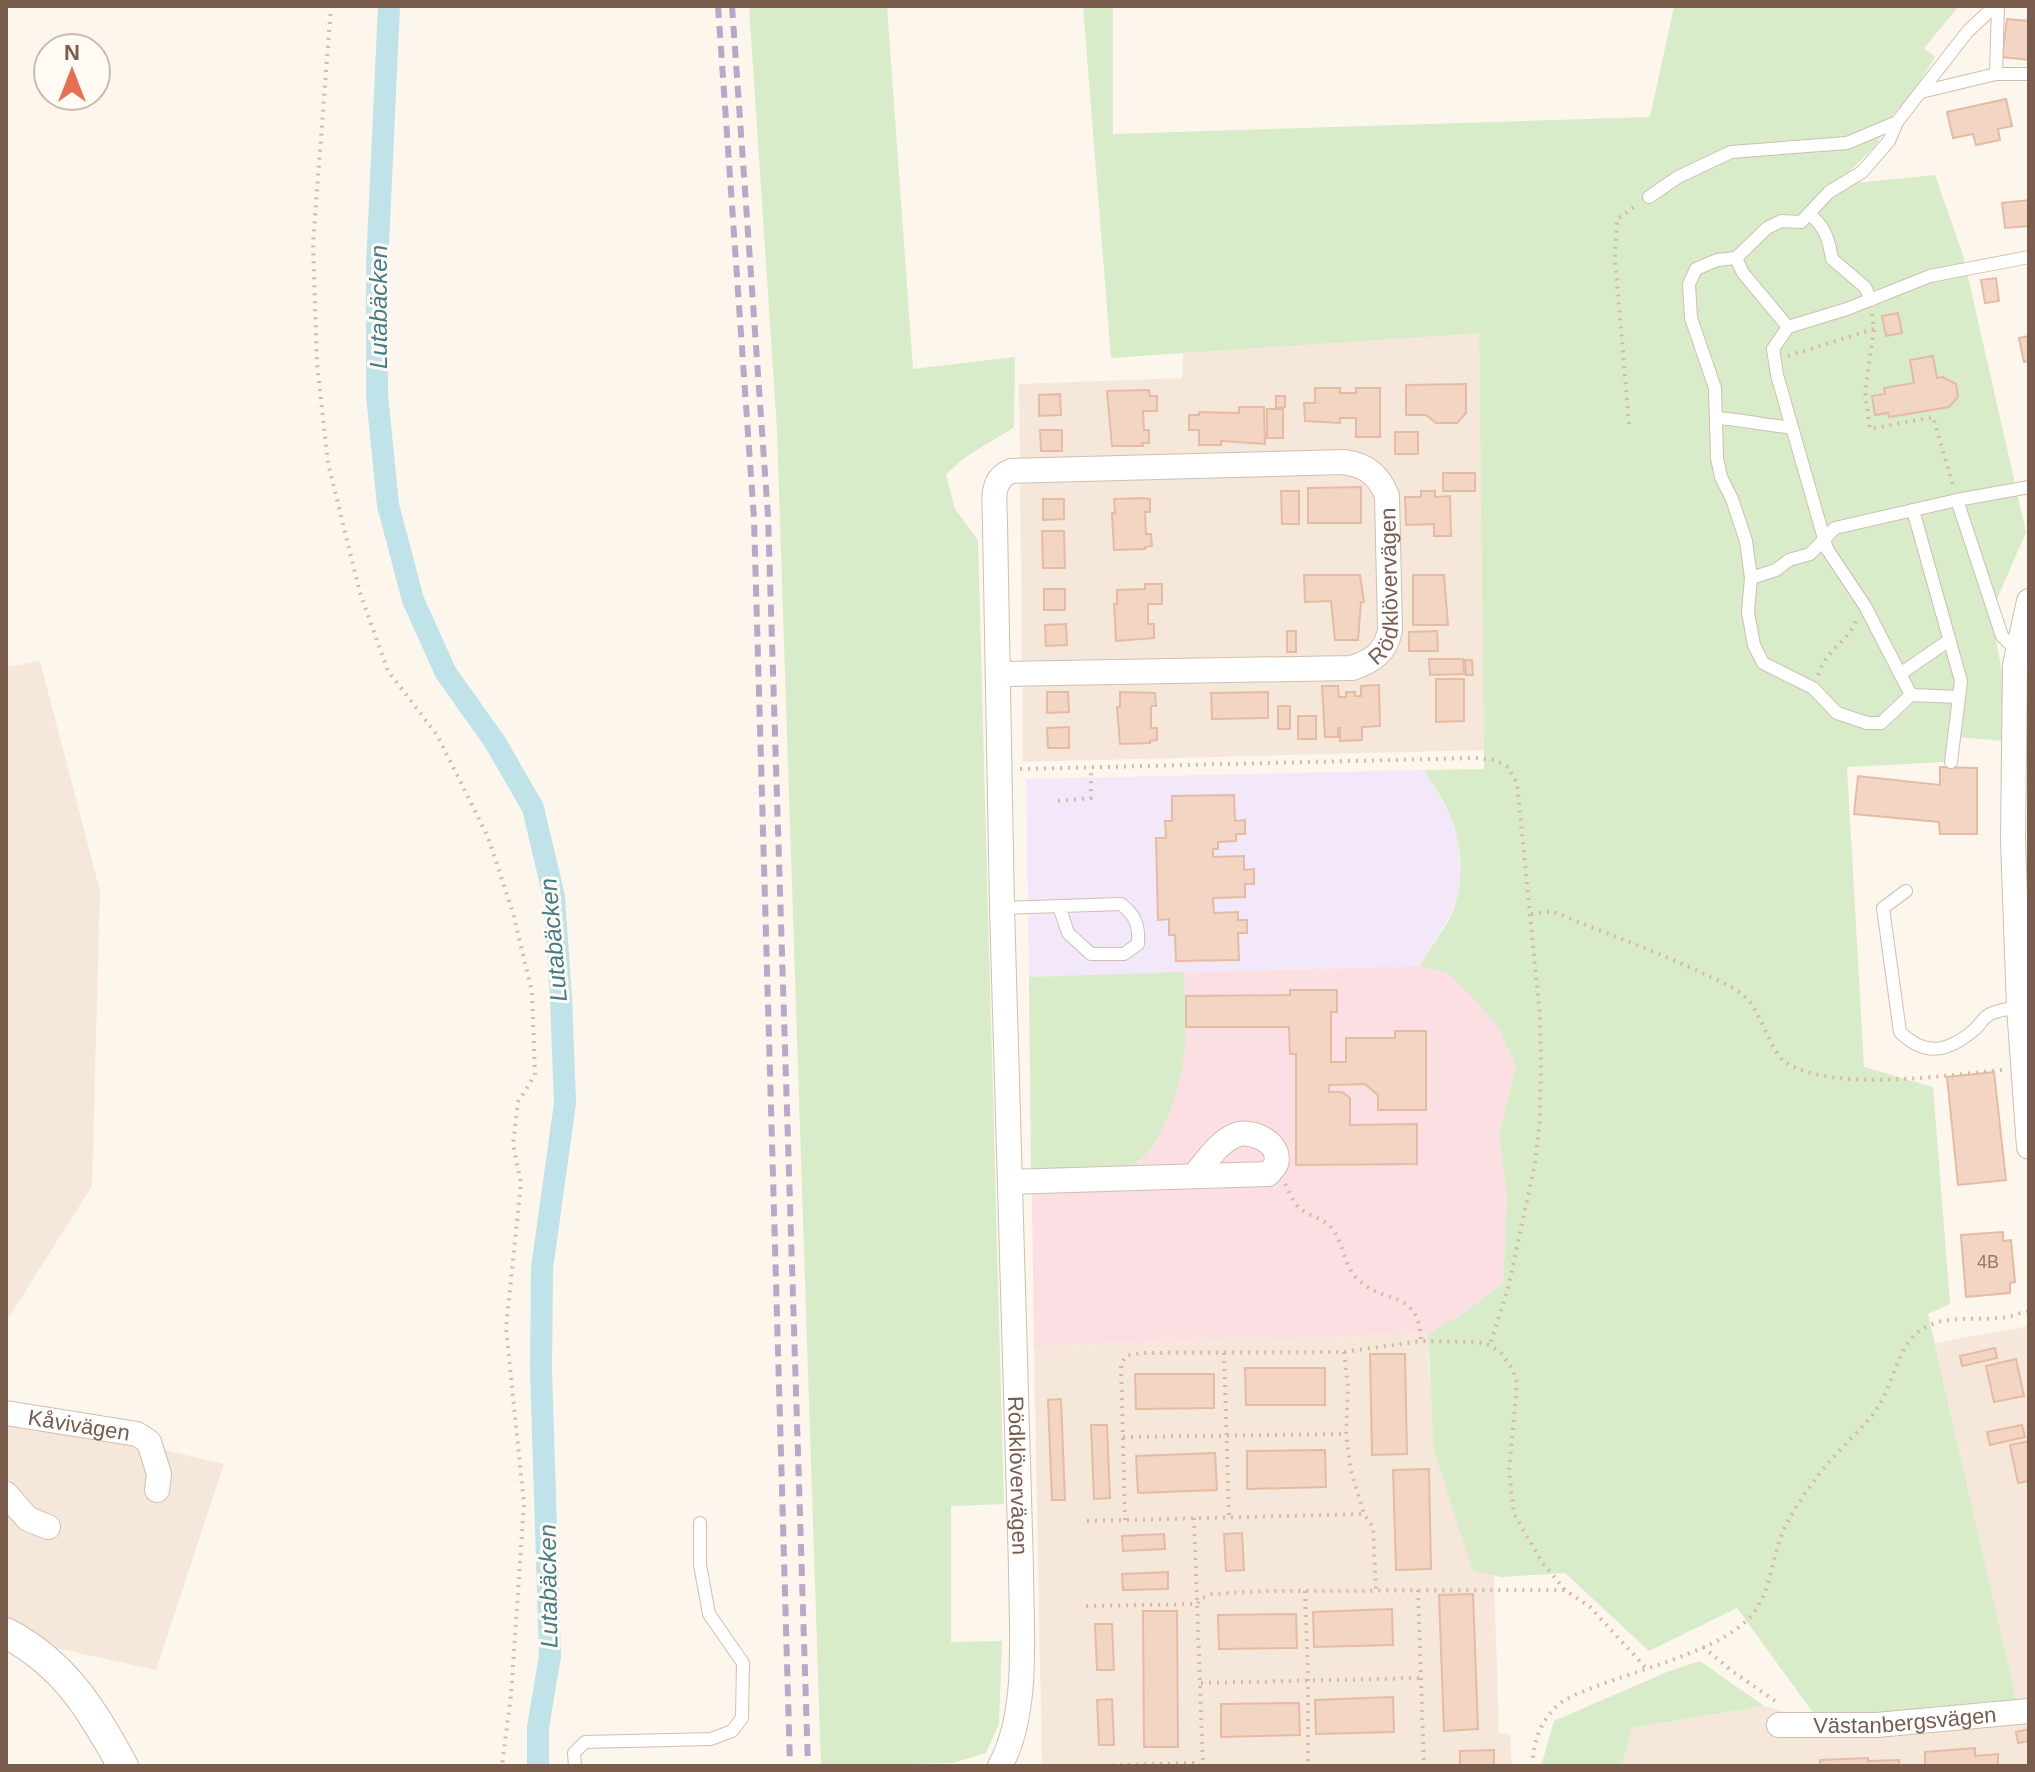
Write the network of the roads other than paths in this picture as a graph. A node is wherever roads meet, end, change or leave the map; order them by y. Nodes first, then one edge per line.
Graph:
1 (1996, 6) edge
2 (1996, 74) junction
3 (2029, 74) edge
4 (1921, 92) junction
5 (1897, 122) junction
6 (1649, 197) road end
7 (1809, 214) junction
8 (2029, 257) edge
9 (1736, 258) junction
10 (1871, 300) junction
11 (1788, 327) junction
12 (1716, 418) junction
13 (1791, 427) junction
14 (2029, 487) edge
15 (1957, 500) junction
16 (1913, 510) junction
17 (1824, 539) junction
18 (1751, 578) junction
19 (2029, 601) edge
20 (1948, 641) junction
21 (2017, 651) junction
22 (998, 674) junction
23 (1900, 674) junction
24 (1911, 695) junction
25 (1959, 697) junction
26 (2022, 701) edge
27 (1951, 762) dead end
28 (2021, 838) edge
29 (1906, 891) dead end
30 (1059, 906) junction
31 (1002, 908) junction
32 (2019, 1007) junction
33 (2029, 1147) edge
34 (1194, 1176) junction
35 (1010, 1182) junction
36 (6, 1413) edge
37 (157, 1490) dead end
38 (6, 1494) edge
39 (700, 1523) dead end
40 (48, 1527) dead end
41 (6, 1633) edge
42 (2029, 1711) edge
43 (1779, 1725) road end
44 (123, 1766) edge
45 (575, 1766) edge
46 (1000, 1766) edge

1 - 2 lane
1 - 4 lane
2 - 3 lane
2 - 4 lane
4 - 5 lane
5 - 6 lane
5 - 7 lane
7 - 9 lane
7 - 10 lane
8 - 10 lane
9 - 11 lane
9 - 12 lane
10 - 11 lane
11 - 13 lane
12 - 13 lane
12 - 18 lane
13 - 17 lane
14 - 15 lane
15 - 16 lane
15 - 21 lane
16 - 17 lane
16 - 20 lane
17 - 18 lane
17 - 23 lane
18 - 24 lane
19 - 21 street
20 - 23 lane
20 - 25 lane
21 - 26 street
22 - 22 street, Rödklövervägen
22 - 31 street, Rödklövervägen
23 - 24 lane
24 - 25 lane
25 - 27 lane
26 - 28 street
28 - 32 street
29 - 32 lane
30 - 30 lane
30 - 31 lane
31 - 35 street, Rödklövervägen
32 - 33 street
34 - 34 street
34 - 35 street
35 - 46 street, Rödklövervägen
36 - 37 street, Kåvivägen
38 - 40 street
39 - 45 lane
41 - 44 street
42 - 43 street, Västanbergsvägen

